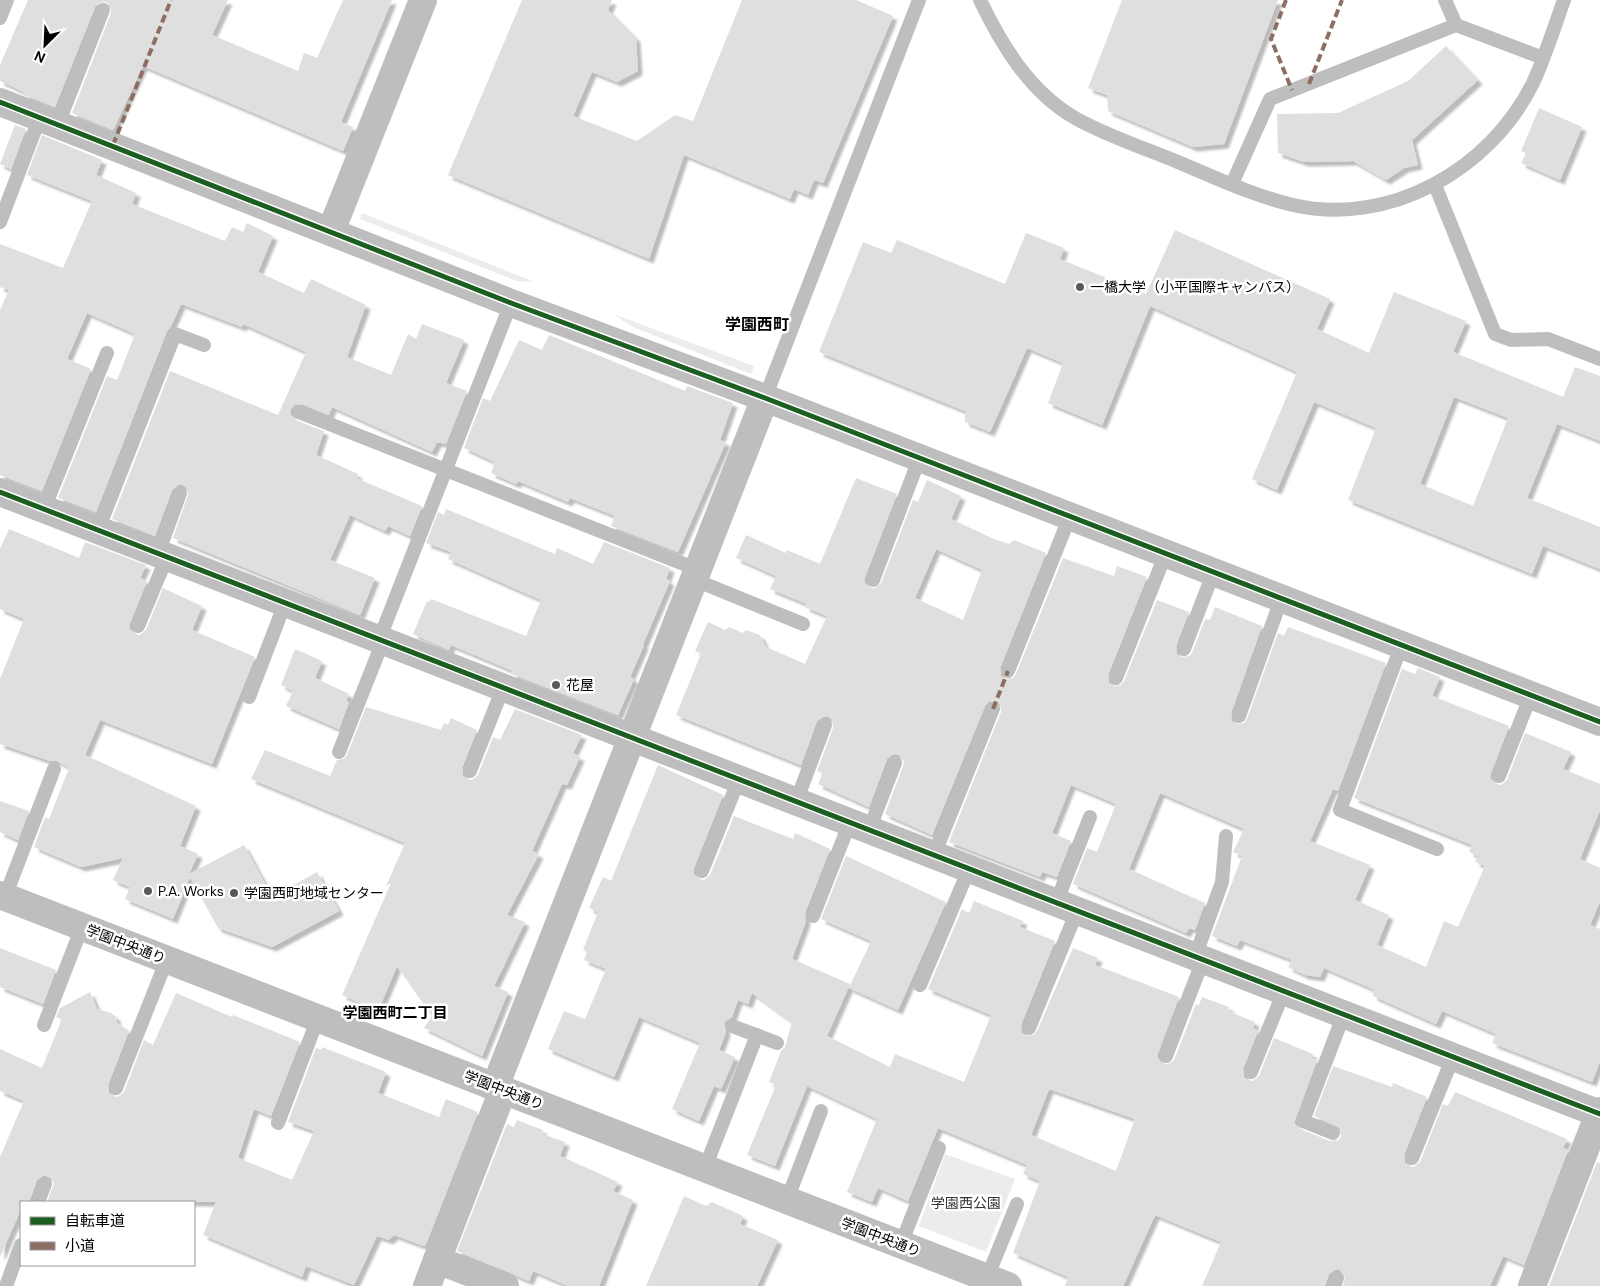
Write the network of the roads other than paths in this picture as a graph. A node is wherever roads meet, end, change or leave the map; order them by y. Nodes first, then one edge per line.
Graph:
1 (7, 0) edge
2 (423, 0) edge
3 (919, 0) edge
4 (980, 0) edge
5 (1445, 0) edge
6 (1564, 0) edge
7 (103, 10) dead end
8 (0, 18) edge
9 (1456, 25) junction
10 (1543, 58) junction
11 (0, 102) edge
12 (49, 121) junction
13 (1232, 184) junction
14 (1434, 185) junction
15 (0, 222) edge
16 (331, 232) junction
17 (511, 303) junction
18 (204, 345) dead end
19 (108, 353) dead end
20 (1600, 359) edge
21 (765, 398) junction
22 (299, 412) dead end
23 (920, 458) junction
24 (447, 470) junction
25 (0, 492) edge
26 (180, 493) dead end
27 (44, 509) junction
28 (1070, 516) junction
29 (98, 530) junction
30 (1166, 553) junction
31 (162, 555) junction
32 (1214, 571) junction
33 (697, 575) junction
34 (872, 580) dead end
35 (1282, 598) junction
36 (285, 603) junction
37 (803, 624) dead end
38 (138, 626) dead end
39 (381, 640) junction
40 (1402, 644) junction
41 (1184, 648) dead end
42 (1008, 672) dead end
43 (1116, 678) dead end
44 (503, 688) junction
45 (1531, 695) junction
46 (249, 697) dead end
47 (993, 709) dead end
48 (1239, 716) dead end
49 (1600, 722) edge
50 (825, 725) dead end
51 (633, 738) junction
52 (339, 752) dead end
53 (895, 763) dead end
54 (54, 770) dead end
55 (470, 771) dead end
56 (1499, 776) dead end
57 (739, 779) junction
58 (796, 802) junction
59 (1090, 817) dead end
60 (859, 826) junction
61 (1226, 836) dead end
62 (1437, 850) dead end
63 (934, 855) junction
64 (969, 869) junction
65 (702, 872) dead end
66 (2, 896) edge
67 (1066, 907) junction
68 (813, 916) dead end
69 (82, 927) junction
70 (1199, 958) junction
71 (167, 959) junction
72 (920, 985) dead end
73 (1284, 991) junction
74 (1344, 1014) junction
75 (318, 1018) junction
76 (44, 1025) dead end
77 (732, 1026) dead end
78 (1028, 1028) dead end
79 (757, 1036) junction
80 (776, 1043) dead end
81 (1166, 1056) dead end
82 (1453, 1057) junction
83 (1251, 1072) dead end
84 (116, 1088) dead end
85 (499, 1089) junction
86 (821, 1111) dead end
87 (1600, 1113) edge
88 (278, 1123) dead end
89 (1333, 1133) dead end
90 (939, 1148) dead end
91 (1412, 1158) dead end
92 (705, 1168) junction
93 (45, 1184) dead end
94 (787, 1200) junction
95 (38, 1201) edge
96 (1018, 1204) dead end
97 (901, 1244) junction
98 (20, 1249) edge
99 (437, 1260) junction
100 (997, 1282) edge
101 (6, 1286) edge
102 (427, 1286) edge
103 (505, 1286) edge
104 (1532, 1286) edge

1 - 8 lane
2 - 16 street
3 - 21 lane
4 - 13 lane
5 - 9 lane
6 - 10 lane
7 - 12 lane
9 - 10 lane
9 - 13 lane
10 - 14 lane
11 - 12 street
12 - 15 lane
12 - 16 street
13 - 14 lane
14 - 20 lane
16 - 17 street
17 - 21 street
17 - 24 lane
18 - 29 lane
19 - 27 lane
21 - 23 street
21 - 33 street
22 - 24 lane
23 - 28 street
23 - 34 lane
24 - 33 lane
24 - 39 lane
25 - 27 street
26 - 31 lane
27 - 29 street
28 - 30 street
28 - 42 lane
29 - 31 street
30 - 32 street
30 - 43 lane
31 - 36 street
31 - 38 lane
32 - 35 street
32 - 41 lane
33 - 37 lane
33 - 51 street
35 - 40 street
35 - 48 lane
36 - 39 street
36 - 46 lane
39 - 44 street
39 - 52 lane
40 - 45 street
40 - 62 lane
44 - 51 street
44 - 55 lane
45 - 49 street
45 - 56 lane
47 - 63 lane
50 - 58 lane
51 - 57 street
51 - 85 street
53 - 60 lane
54 - 66 lane
57 - 58 street
57 - 65 lane
58 - 60 street
59 - 67 lane
60 - 63 street
60 - 68 lane
61 - 70 lane
63 - 64 street
64 - 67 street
64 - 72 lane
66 - 69 street, 学園中央通り
67 - 70 street
67 - 78 lane
69 - 71 street, 学園中央通り
69 - 76 lane
70 - 73 street
70 - 81 lane
71 - 75 street, 学園中央通り
71 - 84 lane
73 - 74 street
73 - 83 lane
74 - 82 street
74 - 89 lane
75 - 85 street, 学園中央通り
75 - 88 lane
77 - 79 lane
79 - 80 lane
79 - 92 lane
82 - 87 street
82 - 91 lane
85 - 92 street, 学園中央通り
85 - 99 street
86 - 94 lane
87 - 104 street
90 - 97 lane
92 - 94 street, 学園中央通り
93 - 95 lane
94 - 97 street, 学園中央通り
96 - 100 lane
97 - 100 street, 学園中央通り
98 - 101 lane
99 - 102 street
99 - 103 street

